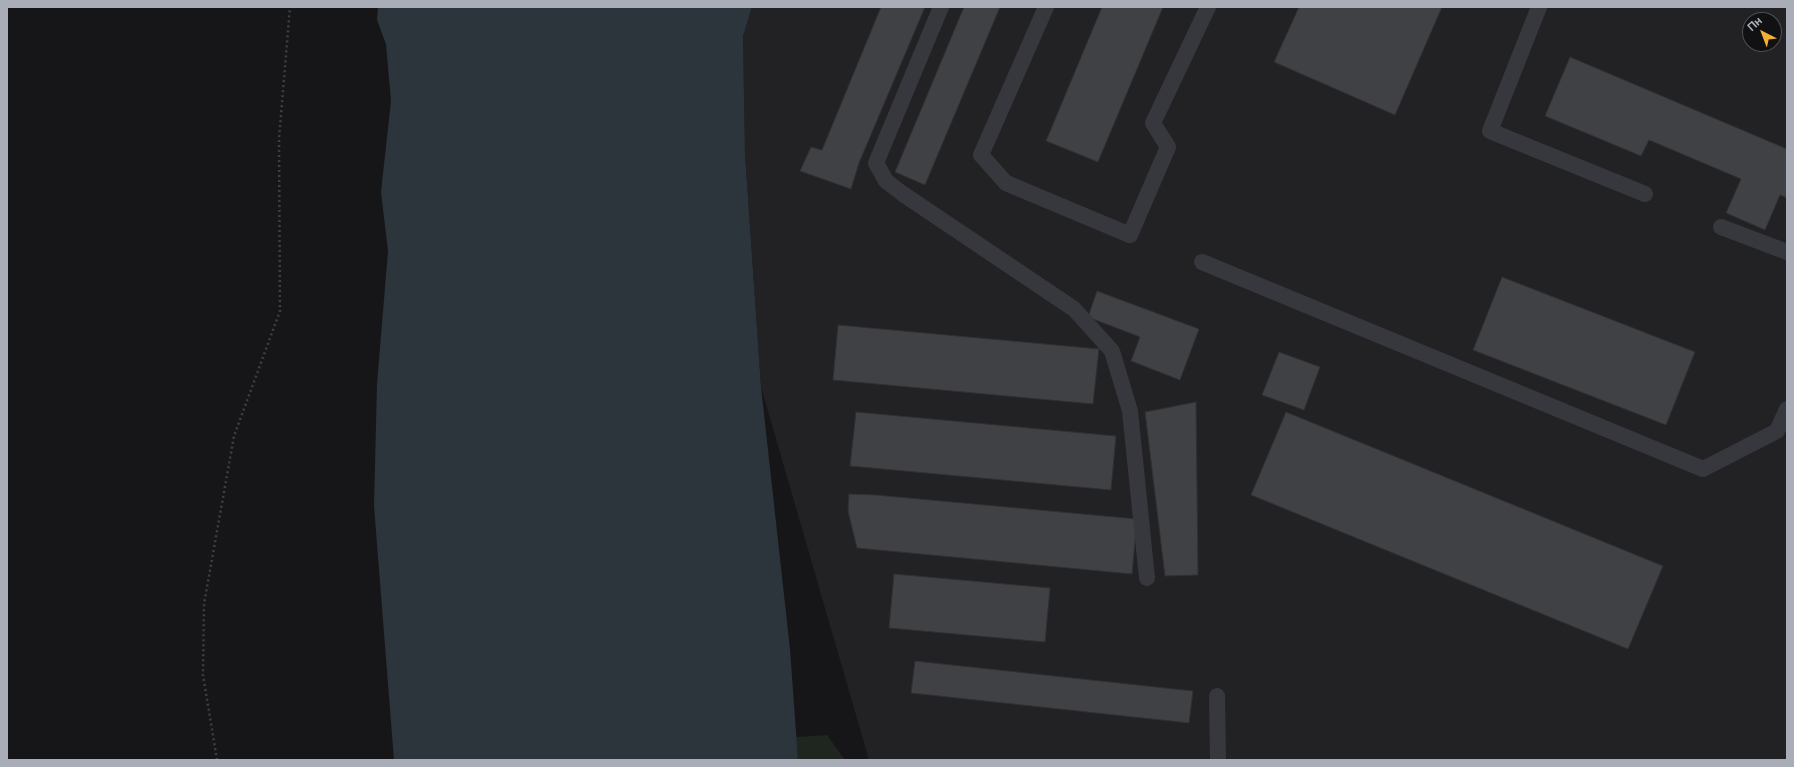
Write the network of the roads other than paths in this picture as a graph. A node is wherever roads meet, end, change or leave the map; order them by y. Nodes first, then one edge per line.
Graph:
1 (941, 7) edge
2 (1046, 7) edge
3 (1208, 7) edge
4 (1539, 7) edge
5 (1645, 194) dead end
6 (1721, 227) dead end
7 (1787, 252) edge
8 (1202, 262) dead end
9 (1787, 409) edge
10 (1147, 578) dead end
11 (1217, 696) dead end
12 (1218, 760) edge

1 - 10 lane
2 - 3 lane
4 - 5 lane
6 - 7 lane
8 - 9 lane
11 - 12 lane

